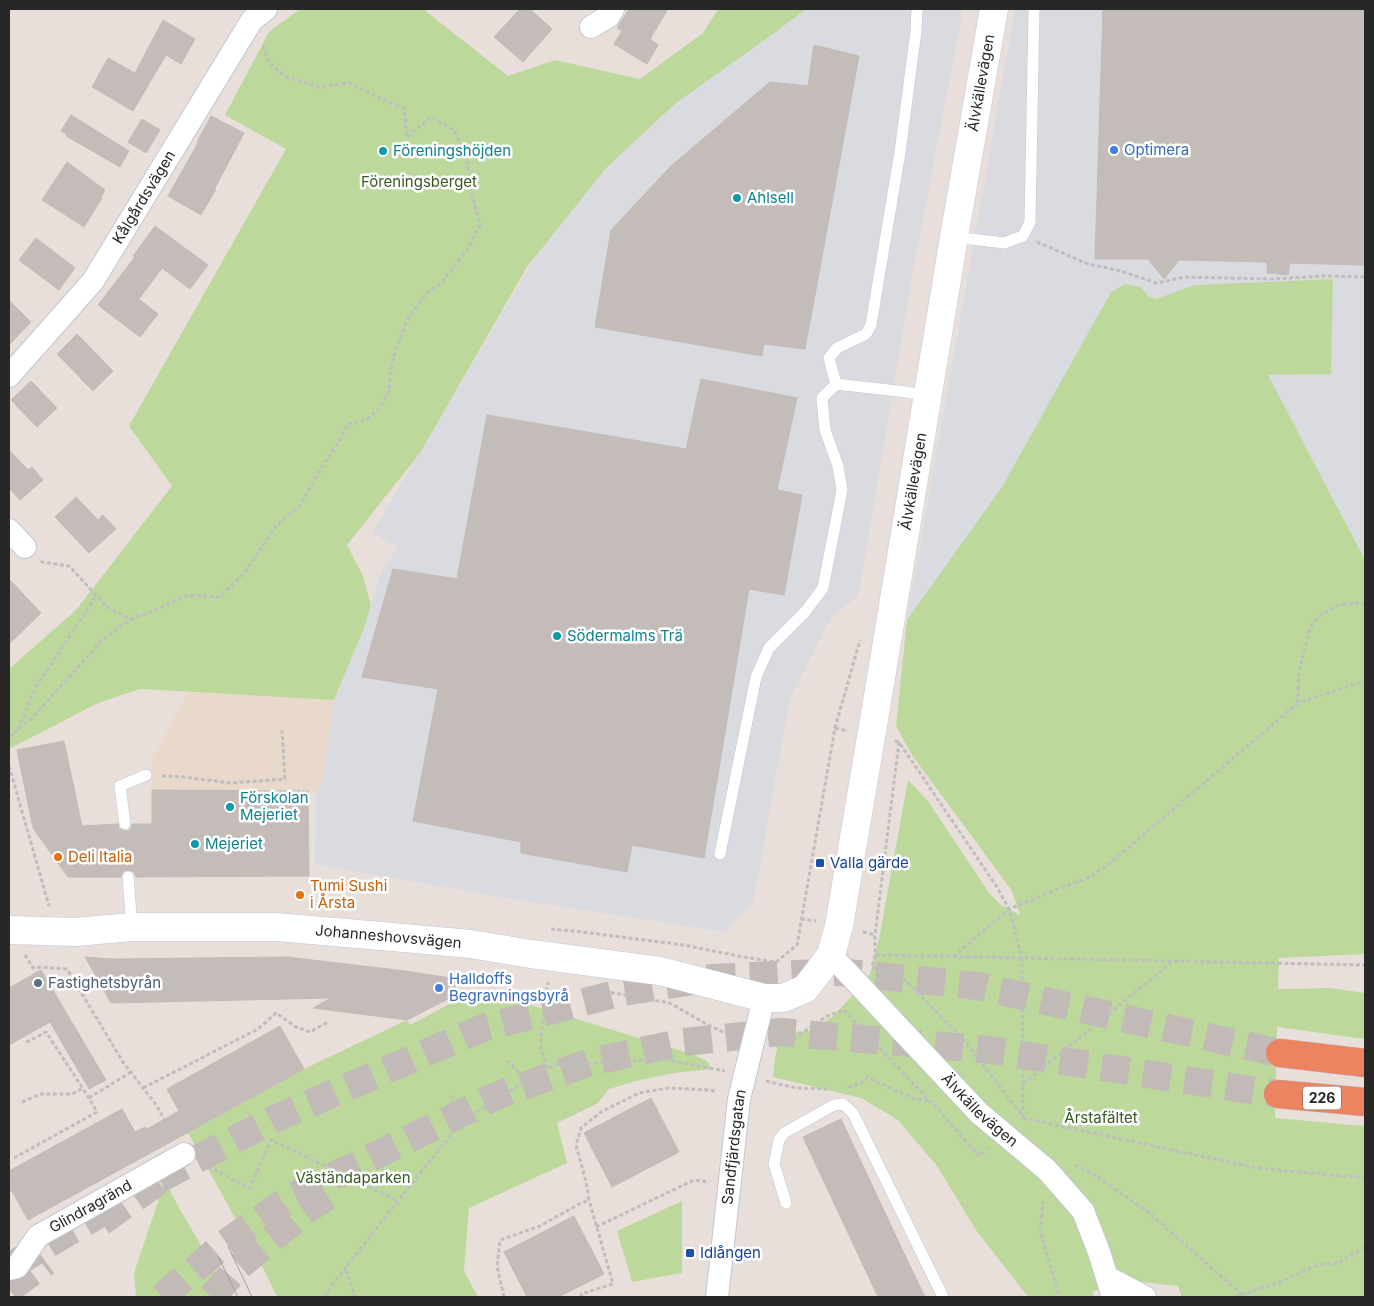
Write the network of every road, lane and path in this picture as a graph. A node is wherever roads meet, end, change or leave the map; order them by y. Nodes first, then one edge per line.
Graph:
1 (613, 9) edge
2 (917, 9) edge
3 (994, 9) edge
4 (1034, 9) edge
5 (259, 14) edge
6 (591, 27) dead end
7 (1023, 236) junction
8 (954, 237) junction
9 (1365, 277) edge
10 (9, 376) edge
11 (836, 384) junction
12 (928, 396) junction
13 (9, 530) edge
14 (25, 547) joint
15 (97, 595) junction
16 (1365, 604) edge
17 (131, 619) junction
18 (1365, 681) edge
19 (1298, 703) junction
20 (835, 728) dead end
21 (17, 729) junction
22 (282, 730) dead end
23 (9, 737) edge
24 (9, 766) edge
25 (146, 775) joint
26 (125, 824) dead end
27 (720, 854) dead end
28 (128, 877) dead end
29 (1009, 910) junction
30 (51, 914) dead end
31 (801, 919) dead end
32 (132, 927) junction
33 (16, 941) edge
34 (28, 953) dead end
35 (831, 955) junction
36 (875, 955) junction
37 (953, 956) junction
38 (1022, 958) junction
39 (1172, 962) junction
40 (1365, 965) edge
41 (557, 983) dead end
42 (582, 988) dead end
43 (764, 998) junction
44 (828, 1016) dead end
45 (328, 1022) dead end
46 (25, 1043) dead end
47 (752, 1045) junction
48 (1280, 1053) tunnel mouth
49 (507, 1060) dead end
50 (1365, 1063) edge
51 (547, 1068) junction
52 (132, 1072) junction
53 (755, 1078) junction
54 (527, 1081) junction
55 (1022, 1084) junction
56 (83, 1088) junction
57 (143, 1088) junction
58 (844, 1088) dead end
59 (828, 1089) dead end
60 (1278, 1094) tunnel mouth
61 (450, 1095) dead end
62 (89, 1098) junction
63 (739, 1099) junction
64 (929, 1101) dead end
65 (22, 1102) dead end
66 (1365, 1102) edge
67 (1023, 1118) junction
68 (462, 1121) junction
69 (1030, 1124) dead end
70 (184, 1154) junction
71 (14, 1158) dead end
72 (1070, 1163) dead end
73 (1047, 1170) junction
74 (1365, 1178) edge
75 (694, 1180) dead end
76 (589, 1200) junction
77 (398, 1201) junction
78 (786, 1203) dead end
79 (596, 1227) junction
80 (1365, 1248) edge
81 (9, 1269) edge
82 (346, 1270) junction
83 (1110, 1287) edge
84 (1242, 1294) junction
85 (325, 1297) edge
86 (355, 1297) edge
87 (504, 1297) edge
88 (582, 1297) edge
89 (715, 1297) edge
90 (943, 1297) edge
91 (1059, 1297) edge
92 (1145, 1297) edge
93 (1235, 1297) edge

1 - 6 street
2 - 11 lane
3 - 8 main road, Älvkällevägen
4 - 7 lane
5 - 10 street, Kålgårdsvägen
5 - 17 path
7 - 8 lane
7 - 9 path
8 - 12 main road, Älvkällevägen
11 - 12 lane
11 - 27 lane
12 - 35 main road, Älvkällevägen
13 - 14 street
14 - 15 path
15 - 17 path
15 - 21 path
16 - 19 path
17 - 21 path
18 - 19 path
19 - 29 path
20 - 31 path
21 - 23 path
22 - 25 path
24 - 30 path
25 - 26 lane
28 - 32 lane
29 - 36 path
29 - 37 path
29 - 38 path
32 - 33 main road, Johanneshovsvägen
32 - 43 main road, Johanneshovsvägen
33 - 34 path
33 - 52 path
35 - 43 main road, Älvkällevägen
35 - 73 street, Älvkällevägen
36 - 37 path
36 - 67 path
37 - 38 path
38 - 39 path
38 - 55 path
39 - 40 path
39 - 55 path
41 - 51 path
42 - 47 path
43 - 47 street, Sandfjärdsgatan
44 - 47 path
45 - 57 path
46 - 56 path
47 - 53 street, Sandfjärdsgatan
48 - 50 highway
49 - 54 path
51 - 53 path
51 - 54 path
52 - 57 path
52 - 62 path
53 - 59 path
53 - 63 street, Sandfjärdsgatan
54 - 68 path
55 - 67 path
56 - 62 path
56 - 65 path
57 - 70 path
58 - 64 path
60 - 66 highway, 226
61 - 68 path
62 - 71 path
63 - 76 path
63 - 89 street, Sandfjärdsgatan
67 - 69 path
67 - 74 path
68 - 77 path
70 - 77 path
70 - 81 street, Glindragränd
72 - 84 path
73 - 83 street, Älvkällevägen
73 - 91 path
75 - 79 path
76 - 79 path
76 - 87 path
77 - 82 path
78 - 90 lane
79 - 88 path
80 - 84 path
82 - 85 path
82 - 86 path
83 - 92 street, Älvkällevägen
84 - 93 path

